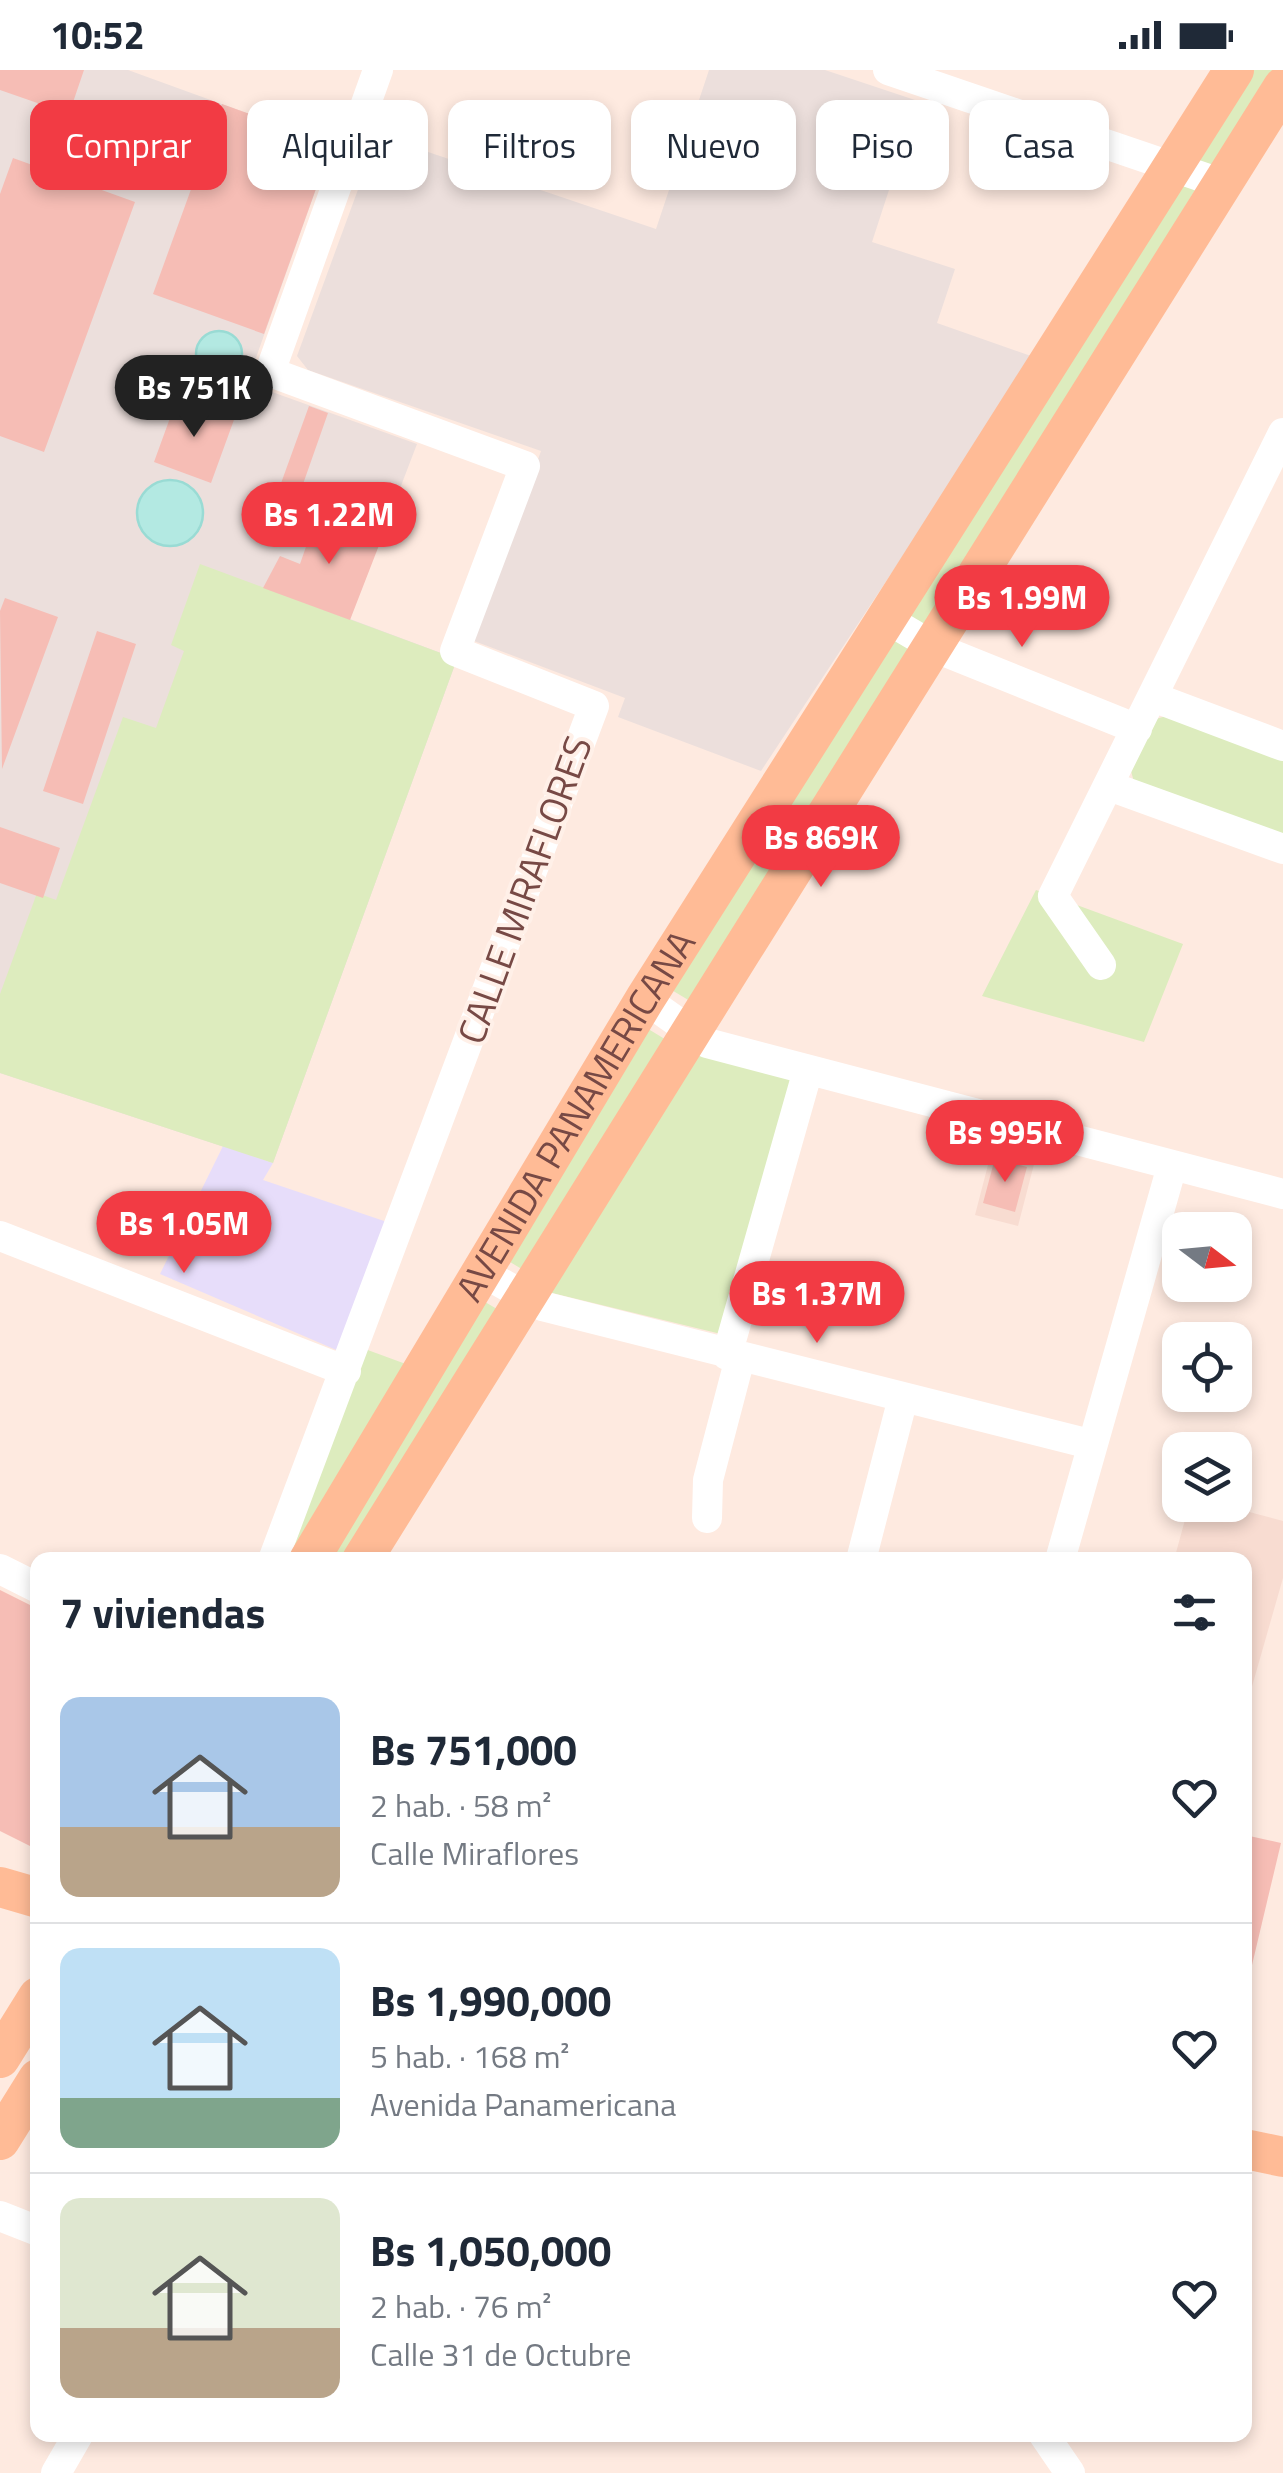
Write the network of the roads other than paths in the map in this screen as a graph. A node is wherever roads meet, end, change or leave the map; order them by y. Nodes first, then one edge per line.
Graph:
1 (378, 70) edge
2 (888, 70) edge
3 (1234, 70) edge
4 (1277, 109) edge
5 (1173, 167) junction
6 (1223, 184) junction
7 (1283, 432) edge
8 (885, 618) junction
9 (936, 648) junction
10 (1152, 697) junction
11 (1137, 729) junction
12 (1283, 746) edge
13 (1109, 786) junction
14 (1283, 849) edge
15 (1100, 965) dead end
16 (645, 999) junction
17 (689, 1031) junction
18 (808, 1070) junction
19 (1172, 1166) junction
20 (1283, 1194) edge
21 (0, 1236) edge
22 (482, 1272) junction
23 (524, 1297) junction
24 (733, 1356) junction
25 (346, 1372) junction
26 (903, 1398) junction
27 (1090, 1444) junction
28 (708, 1518) dead end
29 (276, 1552) edge
30 (314, 1552) edge
31 (367, 1552) edge
32 (863, 1552) edge
33 (1062, 1552) edge
34 (0, 1569) edge
35 (30, 1584) edge
36 (0, 1887) edge
37 (30, 1896) edge
38 (30, 2010) edge
39 (0, 2058) edge
40 (30, 2092) edge
41 (0, 2140) edge
42 (1252, 2150) edge
43 (1283, 2157) edge
44 (1252, 2173) edge
45 (1283, 2180) edge
46 (0, 2216) edge
47 (30, 2228) edge
48 (74, 2442) edge
49 (1049, 2442) edge
50 (56, 2473) edge
51 (1070, 2473) edge

1 - 25 street, CALLE MIRAFLORES
2 - 5 street
3 - 5 main road, AVENIDA PANAMERICANA
4 - 6 main road, AVENIDA PANAMERICANA
5 - 6 street
5 - 8 main road, AVENIDA PANAMERICANA
6 - 9 main road, AVENIDA PANAMERICANA
7 - 10 street
8 - 9 street
8 - 16 main road, AVENIDA PANAMERICANA
9 - 11 street
9 - 17 main road, AVENIDA PANAMERICANA
10 - 11 street
10 - 12 street
11 - 13 street
13 - 14 street
13 - 15 street
16 - 17 street
16 - 22 main road, AVENIDA PANAMERICANA
17 - 18 street
17 - 23 main road, AVENIDA PANAMERICANA
18 - 19 street
18 - 24 street
19 - 20 street
19 - 27 street
21 - 25 street
22 - 23 street
22 - 30 main road, AVENIDA PANAMERICANA
23 - 24 street
23 - 31 main road, AVENIDA PANAMERICANA
24 - 26 street
24 - 28 street
25 - 29 street, CALLE MIRAFLORES
26 - 27 street
26 - 32 street
27 - 33 street
34 - 35 street
36 - 37 main road
38 - 39 main road
40 - 41 main road
42 - 43 main road
44 - 45 main road
46 - 47 street
48 - 50 street
49 - 51 street

